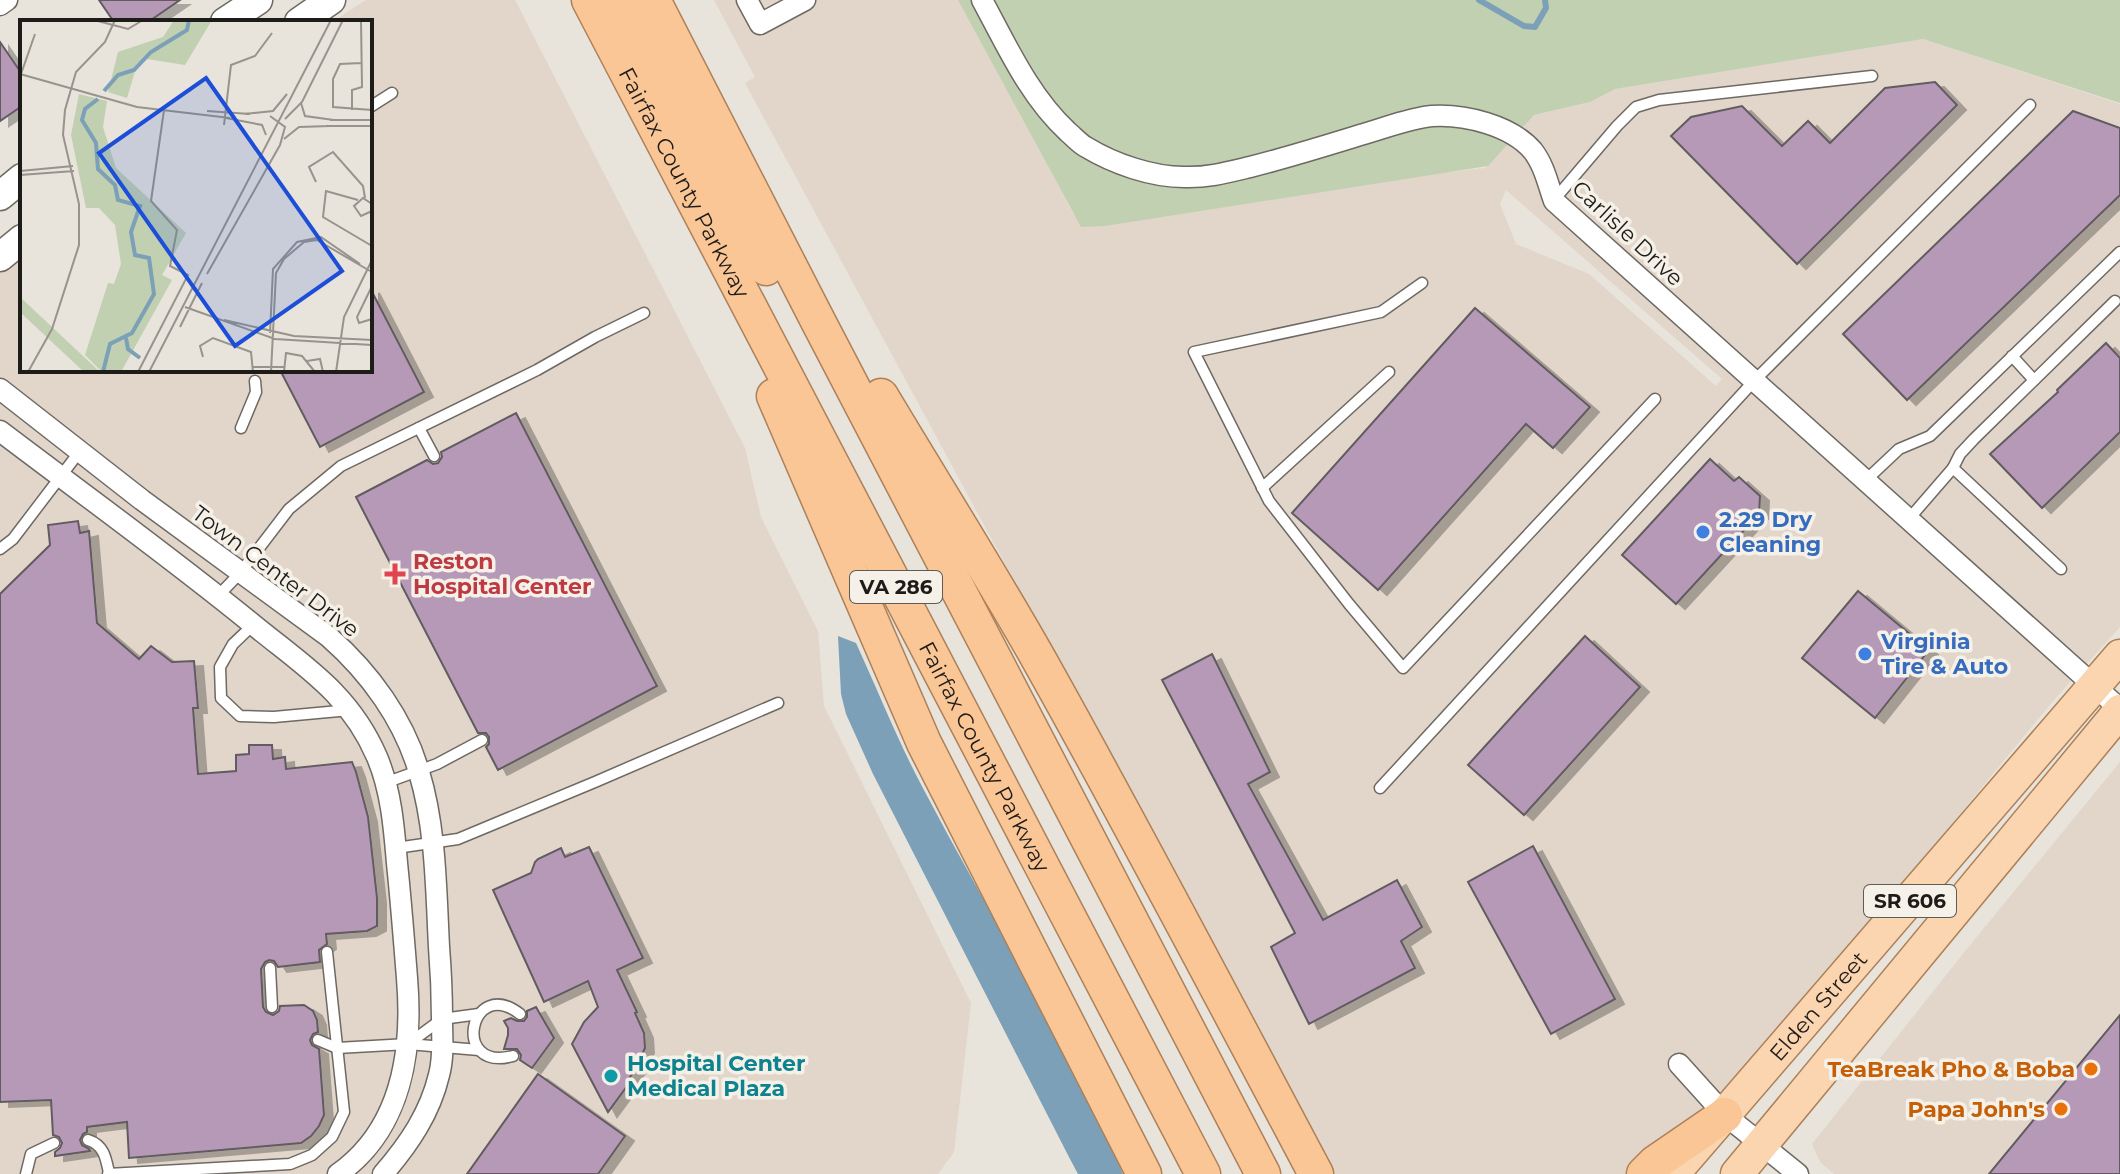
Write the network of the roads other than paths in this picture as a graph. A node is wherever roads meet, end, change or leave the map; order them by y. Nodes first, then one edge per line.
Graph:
1 (7, 0) edge
2 (258, 0) edge
3 (331, 0) edge
4 (589, 0) edge
5 (621, 0) edge
6 (653, 0) edge
7 (747, 0) edge
8 (805, 0) edge
9 (982, 0) edge
10 (0, 5) edge
11 (228, 20) edge
12 (302, 20) edge
13 (1872, 76) dead end
14 (392, 93) dead end
15 (2030, 105) dead end
16 (372, 106) edge
17 (729, 145) junction
18 (677, 167) junction
19 (20, 180) edge
20 (0, 196) edge
21 (1554, 201) junction
22 (20, 241) edge
23 (2120, 252) edge
24 (0, 257) edge
25 (1422, 283) dead end
26 (2115, 301) dead end
27 (644, 313) dead end
28 (818, 321) junction
29 (2012, 356) junction
30 (1389, 372) dead end
31 (2034, 380) junction
32 (255, 381) dead end
33 (1754, 381) junction
34 (0, 389) edge
35 (1655, 399) dead end
36 (241, 428) dead end
37 (419, 428) junction
38 (0, 431) edge
39 (80, 451) junction
40 (434, 456) dead end
41 (1953, 468) junction
42 (61, 477) junction
43 (1865, 481) junction
44 (1262, 488) junction
45 (1908, 520) junction
46 (0, 549) edge
47 (2061, 569) dead end
48 (240, 573) junction
49 (218, 596) junction
50 (253, 625) junction
51 (2120, 656) edge
52 (2093, 685) junction
53 (778, 703) dead end
54 (351, 710) junction
55 (2120, 710) edge
56 (482, 740) dead end
57 (419, 772) junction
58 (385, 783) junction
59 (1380, 788) dead end
60 (433, 843) junction
61 (396, 848) junction
62 (327, 952) dead end
63 (270, 968) dead end
64 (272, 1007) dead end
65 (479, 1014) junction
66 (520, 1014) dead end
67 (442, 1019) junction
68 (318, 1040) dead end
69 (408, 1044) junction
70 (442, 1047) junction
71 (337, 1048) junction
72 (479, 1050) junction
73 (513, 1056) dead end
74 (1679, 1064) dead end
75 (1725, 1115) junction
76 (88, 1140) dead end
77 (54, 1143) dead end
78 (1761, 1144) junction
79 (108, 1173) edge
80 (26, 1174) edge
81 (338, 1174) edge
82 (383, 1174) edge
83 (1144, 1174) edge
84 (1203, 1174) edge
85 (1263, 1174) edge
86 (1316, 1174) edge
87 (1644, 1174) edge
88 (1673, 1174) edge
89 (1737, 1174) edge
90 (1798, 1174) edge

1 - 10 street
2 - 11 main road
3 - 12 main road
4 - 18 highway, Fairfax County Parkway / VA 286
5 - 28 highway
6 - 17 highway, VA 286
7 - 8 street
9 - 21 street, Carlisle Drive
13 - 21 lane
14 - 16 lane
15 - 33 lane
17 - 28 highway, VA 286
17 - 86 highway
18 - 83 highway
18 - 84 highway, Fairfax County Parkway / VA 286
19 - 20 main road
21 - 33 street, Carlisle Drive
22 - 24 main road
23 - 29 lane
25 - 44 lane
26 - 31 lane
27 - 37 lane
28 - 85 highway, VA 286
29 - 31 lane
29 - 43 lane
30 - 44 lane
31 - 41 lane
32 - 36 lane
33 - 43 street, Carlisle Drive
33 - 59 lane
34 - 39 street, Town Center Drive
35 - 44 lane
37 - 40 lane
37 - 48 lane
38 - 42 street
39 - 42 lane
39 - 48 street, Town Center Drive
41 - 45 lane
41 - 47 lane
42 - 46 lane
42 - 49 street
43 - 45 street, Carlisle Drive
45 - 52 street, Carlisle Drive
48 - 49 lane
48 - 57 street, Town Center Drive
49 - 50 street
50 - 54 street
50 - 54 lane
51 - 52 main road, Elden Street / SR 606
52 - 55 street, Carlisle Drive
52 - 75 main road, Elden Street / SR 606
53 - 60 lane
54 - 58 street
55 - 78 main road, Elden Street / SR 606
56 - 57 lane
57 - 58 lane
57 - 60 street, Town Center Drive
58 - 61 street
60 - 61 lane
60 - 67 street, Town Center Drive
61 - 69 street
62 - 71 lane
63 - 64 lane
65 - 66 lane
65 - 67 lane
65 - 72 lane
67 - 69 lane
67 - 70 street, Town Center Drive
68 - 71 lane
69 - 70 lane
69 - 71 lane
69 - 81 street
70 - 72 lane
70 - 82 street, Town Center Drive
71 - 79 lane
72 - 73 lane
74 - 75 street
75 - 78 street
75 - 87 highway
75 - 88 main road, Elden Street / SR 606
76 - 79 lane
77 - 80 lane
78 - 89 main road, Elden Street / SR 606
78 - 90 street

